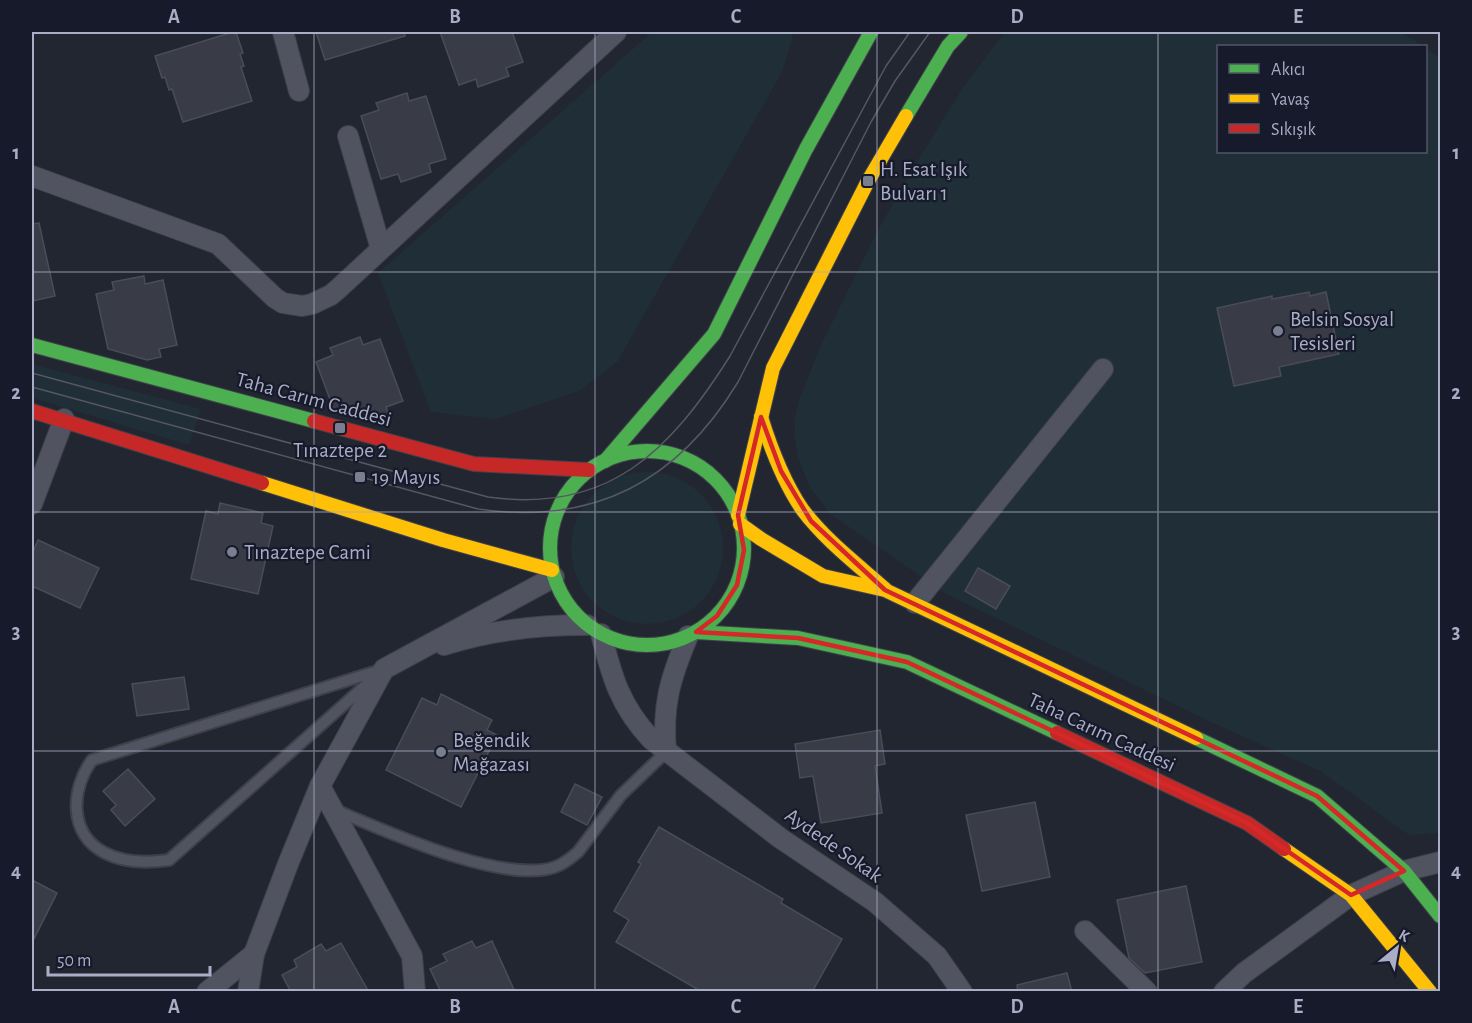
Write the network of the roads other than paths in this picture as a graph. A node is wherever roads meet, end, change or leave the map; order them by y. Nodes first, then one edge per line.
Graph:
1 (283, 32) edge
2 (616, 32) edge
3 (869, 32) edge
4 (962, 32) edge
5 (299, 92) dead end
6 (348, 136) dead end
7 (32, 176) edge
8 (381, 249) junction
9 (32, 345) edge
10 (1103, 369) dead end
11 (32, 411) edge
12 (762, 417) junction
13 (64, 419) junction
14 (605, 460) junction
15 (589, 470) junction
16 (32, 504) edge
17 (739, 520) junction
18 (553, 573) junction
19 (885, 590) junction
20 (915, 603) junction
21 (594, 629) junction
22 (692, 634) junction
23 (384, 669) junction
24 (666, 752) junction
25 (320, 786) junction
26 (333, 809) junction
27 (1440, 862) edge
28 (1404, 871) junction
29 (1351, 895) junction
30 (1440, 916) edge
31 (1085, 931) dead end
32 (254, 954) junction
33 (207, 992) edge
34 (248, 992) edge
35 (415, 992) edge
36 (962, 992) edge
37 (1147, 992) edge
38 (1224, 992) edge
39 (1430, 992) edge

1 - 5 street
2 - 8 street
3 - 14 main road
4 - 12 main road
6 - 8 street
7 - 8 street
9 - 15 main road, Taha Carım Caddesi
10 - 20 street
11 - 13 main road
12 - 17 main road
12 - 19 main road
13 - 16 street
13 - 18 main road
14 - 15 main road
14 - 17 main road
15 - 18 main road
17 - 19 main road, Taha Carım Caddesi
17 - 22 main road
18 - 21 main road
18 - 23 street
19 - 20 main road, Taha Carım Caddesi
20 - 28 main road, Taha Carım Caddesi
21 - 22 main road
21 - 23 street
21 - 24 street, Aydede Sokak
22 - 24 street
22 - 29 main road, Taha Carım Caddesi
23 - 23 lane
23 - 25 street
24 - 26 lane
24 - 36 street, Aydede Sokak
25 - 26 street
25 - 32 street
26 - 35 street
27 - 28 street
28 - 29 street
28 - 30 main road, Taha Carım Caddesi
29 - 38 street
29 - 39 main road, Taha Carım Caddesi
31 - 37 street
32 - 33 street
32 - 34 street

